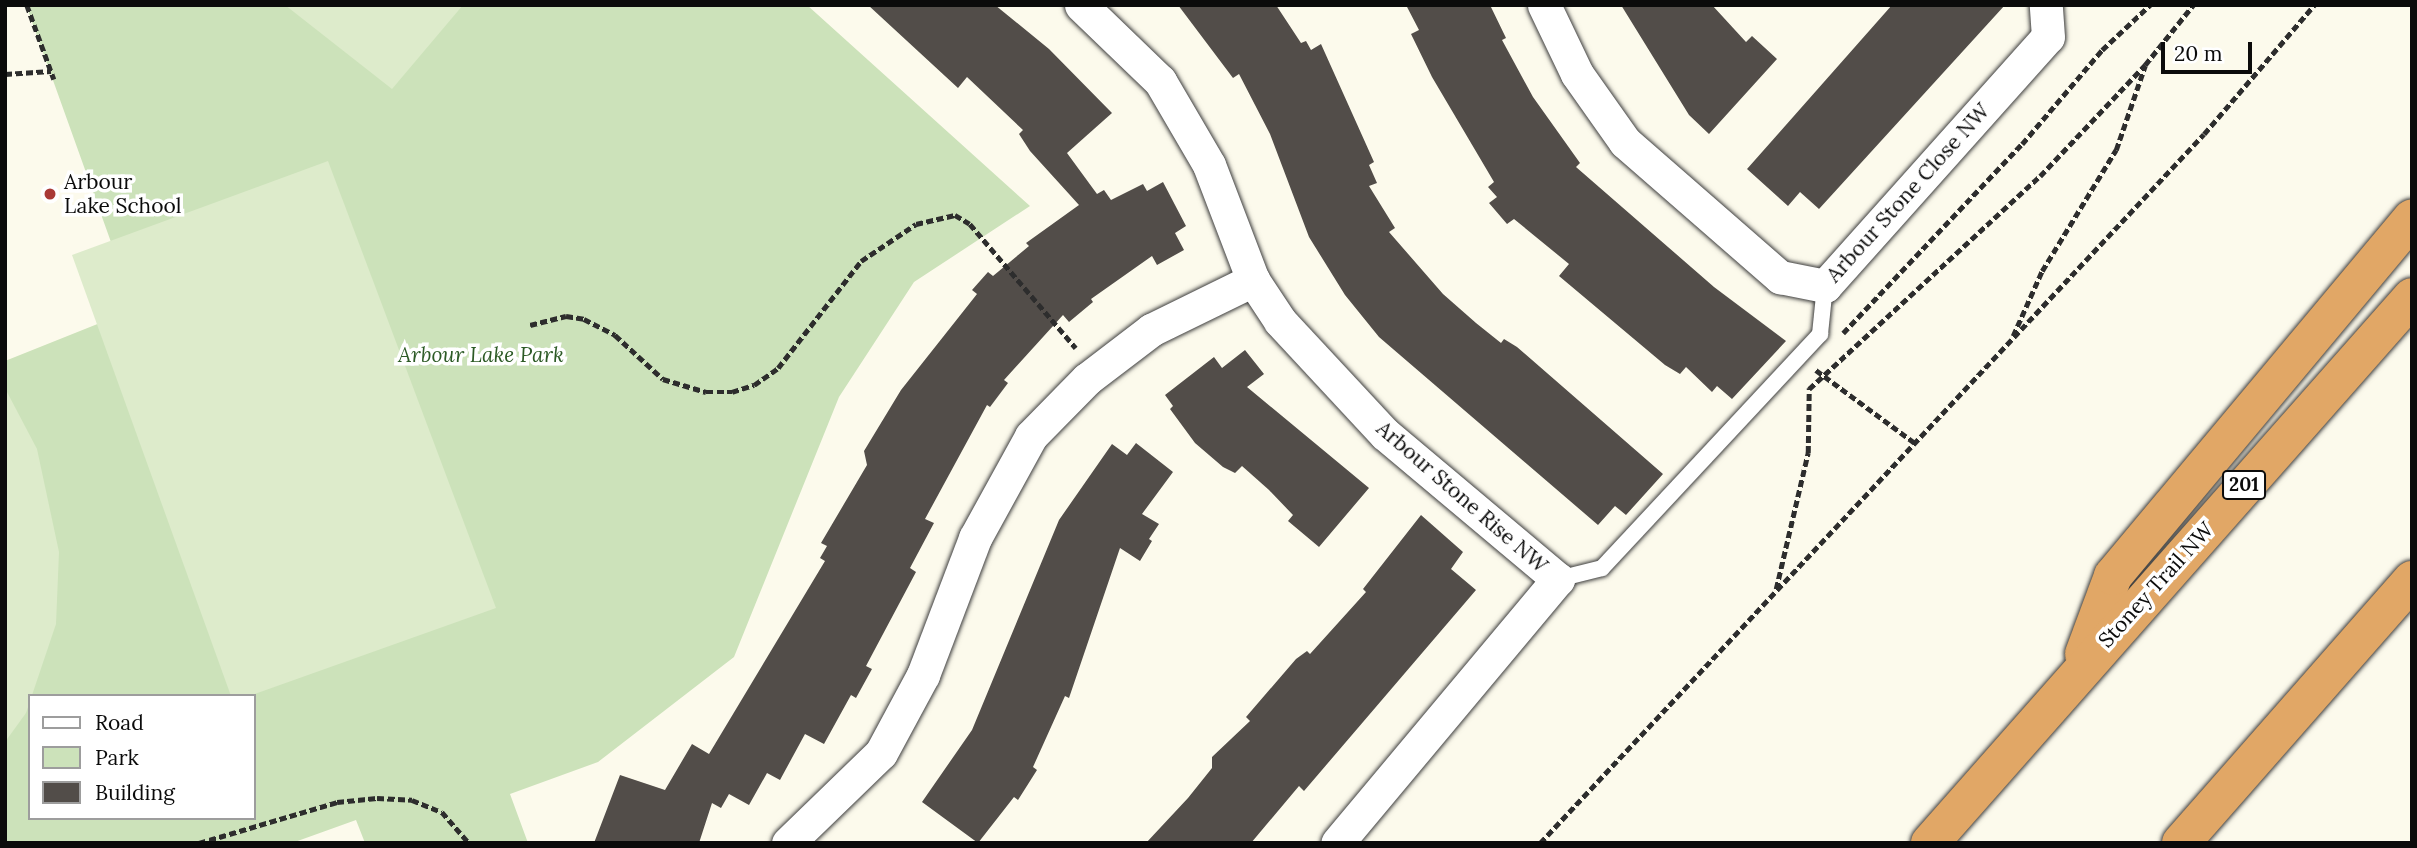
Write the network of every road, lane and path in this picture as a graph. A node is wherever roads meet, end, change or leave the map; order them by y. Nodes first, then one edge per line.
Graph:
1 (27, 5) edge
2 (1081, 5) edge
3 (1544, 5) edge
4 (2046, 5) edge
5 (2150, 5) edge
6 (2193, 5) edge
7 (2314, 5) edge
8 (2145, 65) junction
9 (51, 71) junction
10 (5, 74) edge
11 (54, 79) dead end
12 (2412, 219) edge
13 (1253, 280) junction
14 (1825, 286) junction
15 (2412, 298) edge
16 (530, 325) dead end
17 (1839, 338) dead end
18 (2012, 339) junction
19 (1082, 355) dead end
20 (1820, 358) dead end
21 (1803, 359) junction
22 (1812, 366) junction
23 (1824, 376) junction
24 (1809, 389) junction
25 (1915, 443) junction
26 (1558, 579) junction
27 (2412, 580) edge
28 (1776, 590) junction
29 (2412, 617) edge
30 (2078, 673) junction
31 (199, 843) edge
32 (468, 843) edge
33 (788, 843) edge
34 (1337, 843) edge
35 (1541, 843) edge
36 (1930, 843) edge
37 (2181, 843) edge

1 - 9 path
2 - 13 street, Arbour Stone Rise NW
3 - 14 street, Arbour Stone Close NW
4 - 14 street, Arbour Stone Close NW
5 - 17 path
6 - 8 path
7 - 18 path
8 - 18 path
8 - 23 path
9 - 10 path
9 - 11 path
12 - 30 highway
13 - 26 street, Arbour Stone Rise NW
13 - 33 street
14 - 21 lane
15 - 30 highway, Stoney Trail NW / 201
16 - 19 path
18 - 25 path
20 - 22 path
21 - 22 path
21 - 24 path
21 - 26 lane
22 - 23 path
23 - 24 path
23 - 25 path
24 - 28 path
25 - 28 path
26 - 34 street, Arbour Stone Rise NW
27 - 37 highway
28 - 35 path
29 - 37 highway
30 - 36 highway, Stoney Trail NW / 201
31 - 32 path

